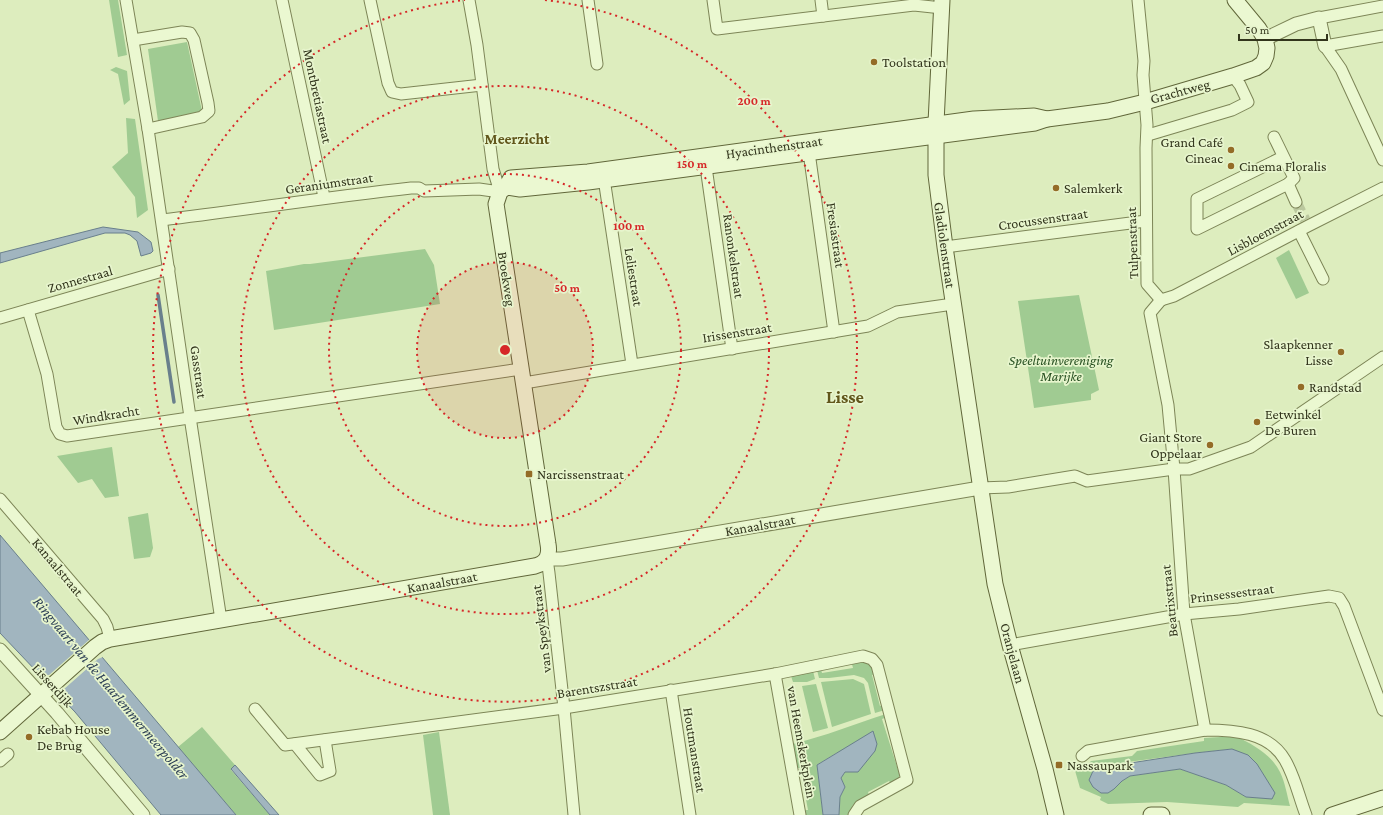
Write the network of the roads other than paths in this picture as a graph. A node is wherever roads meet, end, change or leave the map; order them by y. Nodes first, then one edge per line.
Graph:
1 (126, 0) edge
2 (282, 0) edge
3 (370, 0) edge
4 (469, 0) edge
5 (588, 0) edge
6 (714, 0) edge
7 (821, 0) edge
8 (1138, 0) edge
9 (1235, 0) edge
10 (942, 4) edge
11 (875, 5) edge
12 (1383, 6) edge
13 (823, 16) junction
14 (1319, 18) junction
15 (1383, 36) edge
16 (1265, 39) junction
17 (134, 40) junction
18 (1325, 46) junction
19 (597, 64) dead end
20 (1233, 76) junction
21 (482, 84) junction
22 (1145, 102) junction
23 (148, 129) junction
24 (936, 130) junction
25 (1148, 135) junction
26 (1274, 137) dead end
27 (808, 148) junction
28 (1283, 157) junction
29 (1383, 160) edge
30 (706, 167) junction
31 (604, 175) junction
32 (1288, 184) junction
33 (1383, 188) edge
34 (503, 190) junction
35 (324, 197) junction
36 (1296, 202) tunnel mouth
37 (162, 220) junction
38 (1146, 221) junction
39 (1304, 225) junction
40 (945, 248) junction
41 (169, 269) junction
42 (1323, 279) dead end
43 (1161, 300) junction
44 (953, 304) junction
45 (28, 310) junction
46 (0, 318) edge
47 (834, 332) junction
48 (732, 349) junction
49 (1383, 357) edge
50 (632, 364) junction
51 (523, 376) junction
52 (190, 417) junction
53 (1174, 469) junction
54 (980, 488) junction
55 (0, 499) edge
56 (546, 559) junction
57 (1184, 614) junction
58 (221, 620) junction
59 (110, 639) junction
60 (1010, 645) junction
61 (0, 650) edge
62 (775, 674) junction
63 (671, 690) junction
64 (46, 691) junction
65 (564, 708) junction
66 (255, 709) dead end
67 (1383, 710) edge
68 (1205, 730) junction
69 (0, 732) edge
70 (325, 740) junction
71 (296, 744) junction
72 (1082, 756) dead end
73 (1383, 798) edge
74 (142, 815) edge
75 (574, 815) edge
76 (690, 815) edge
77 (800, 815) edge
78 (854, 815) edge
79 (1056, 815) edge
80 (1151, 815) edge
81 (1162, 815) edge
82 (1306, 815) edge
83 (1332, 815) edge

1 - 17 street, Gasstraat
2 - 35 street, Montbretiastraat
3 - 21 street
4 - 21 street, Broekweg
5 - 19 street
6 - 13 street
7 - 13 street
8 - 22 street, Grachtweg
9 - 16 main road
10 - 11 street
10 - 24 main road, Gladiolenstraat
11 - 13 street
12 - 14 street
14 - 16 street
14 - 18 street
15 - 18 street
16 - 20 main road, Grachtweg
17 - 23 street, Gasstraat
17 - 23 street
18 - 29 street
20 - 22 main road, Grachtweg
20 - 25 street
21 - 34 street, Broekweg
22 - 24 main road, Hyacinthenstraat
22 - 25 street, Tulpenstraat
23 - 37 street, Gasstraat
24 - 27 main road, Hyacinthenstraat
24 - 40 main road, Gladiolenstraat
25 - 38 street, Tulpenstraat
26 - 28 street
27 - 30 main road, Hyacinthenstraat
27 - 31 main road, Hyacinthenstraat
27 - 47 street, Fresiastraat
28 - 32 street
28 - 32 street
30 - 31 main road, Hyacinthenstraat
30 - 48 street, Ranonkelstraat
31 - 34 main road, Hyacinthenstraat
31 - 50 street, Leliestraat
32 - 36 street
33 - 39 street, Lisbloemstraat
34 - 35 street, Geraniumstraat
34 - 51 main road, Broekweg
35 - 37 street, Geraniumstraat
37 - 41 street, Gasstraat
38 - 40 street, Crocussenstraat
38 - 43 street, Tulpenstraat
39 - 42 street
39 - 43 street, Lisbloemstraat
40 - 44 main road, Gladiolenstraat
41 - 45 street, Zonnestraal
41 - 52 street, Gasstraat
43 - 53 street
44 - 47 street, Irissenstraat
44 - 54 main road, Gladiolenstraat
45 - 46 street, Zonnestraal
45 - 52 street, Windkracht
47 - 48 street, Irissenstraat
48 - 50 street, Irissenstraat
49 - 53 street, Kanaalstraat
50 - 51 street, Irissenstraat
51 - 52 street
51 - 56 main road, Broekweg
52 - 58 street, Gasstraat
53 - 54 street, Kanaalstraat
53 - 57 street, Beatrixstraat
54 - 56 street, Kanaalstraat
54 - 60 main road, Oranjelaan
55 - 59 street, Kanaalstraat
56 - 58 main road, Kanaalstraat
56 - 65 street, van Speykstraat
57 - 60 street, Prinsessestraat
57 - 67 street, Prinsessestraat
57 - 68 street, Beatrixstraat
58 - 59 main road, Kanaalstraat
59 - 64 main road, Kanaalstraat
60 - 79 main road, Oranjelaan
61 - 64 street, Lisserdijk
62 - 63 street, Barentszstraat
62 - 77 street, van Heemskerkplein
62 - 78 street, Barentszstraat
63 - 65 street, Barentszstraat
63 - 76 street, Houtmanstraat
64 - 69 main road, Kanaalstraat
64 - 74 street, Lisserdijk
65 - 70 street, Barentszstraat
65 - 75 street, van Speykstraat
66 - 71 street, Barentszstraat
68 - 72 street
68 - 82 street
70 - 71 street, Barentszstraat
70 - 71 street
73 - 83 main road
80 - 81 main road

